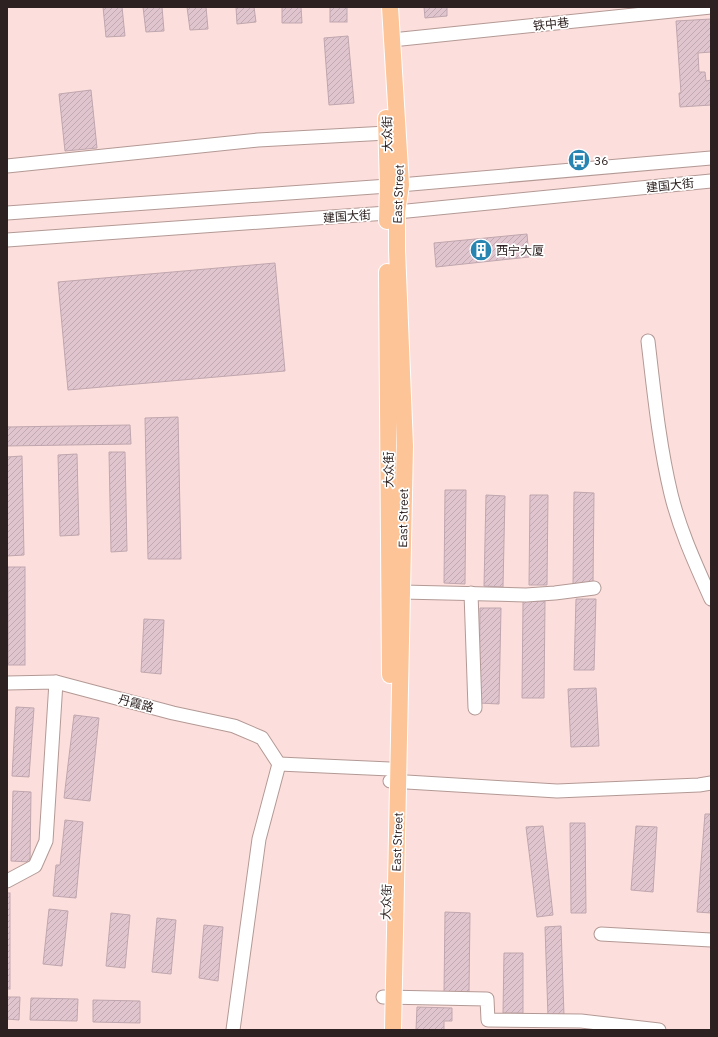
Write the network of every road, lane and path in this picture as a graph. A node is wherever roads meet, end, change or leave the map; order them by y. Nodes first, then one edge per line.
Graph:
1 (379, 7) edge
2 (390, 7) edge
3 (711, 7) edge
4 (392, 40) junction
5 (387, 133) junction
6 (711, 158) edge
7 (7, 166) edge
8 (711, 181) edge
9 (395, 186) junction
10 (7, 213) edge
11 (392, 213) junction
12 (7, 240) edge
13 (648, 341) dead end
14 (594, 588) dead end
15 (402, 592) junction
16 (470, 593) junction
17 (711, 599) edge
18 (56, 682) junction
19 (7, 684) edge
20 (475, 708) dead end
21 (279, 764) junction
22 (393, 777) junction
23 (711, 783) edge
24 (7, 880) edge
25 (601, 934) dead end
26 (711, 940) edge
27 (388, 997) junction
28 (233, 1030) edge
29 (383, 1030) edge
30 (393, 1030) edge
31 (659, 1030) edge

1 - 5 main road, 大众街
2 - 4 main road, East Street
3 - 4 street, 铁中巷
4 - 9 main road, East Street
5 - 7 street
5 - 9 main road, 大众街
6 - 9 street, 建国大街
8 - 11 street, 建国大街
9 - 10 street, 建国大街
9 - 11 main road, East Street
11 - 12 street, 建国大街
11 - 15 main road, East Street
11 - 22 main road, 大众街
13 - 17 street
14 - 16 street
15 - 16 street
15 - 22 main road, East Street
16 - 20 street
18 - 19 street, 丹霞路
18 - 21 street, 丹霞路
18 - 24 street
21 - 22 street
21 - 28 street
22 - 23 street
22 - 27 main road, East Street
25 - 26 street
27 - 29 main road
27 - 30 main road, East Street
27 - 31 street

